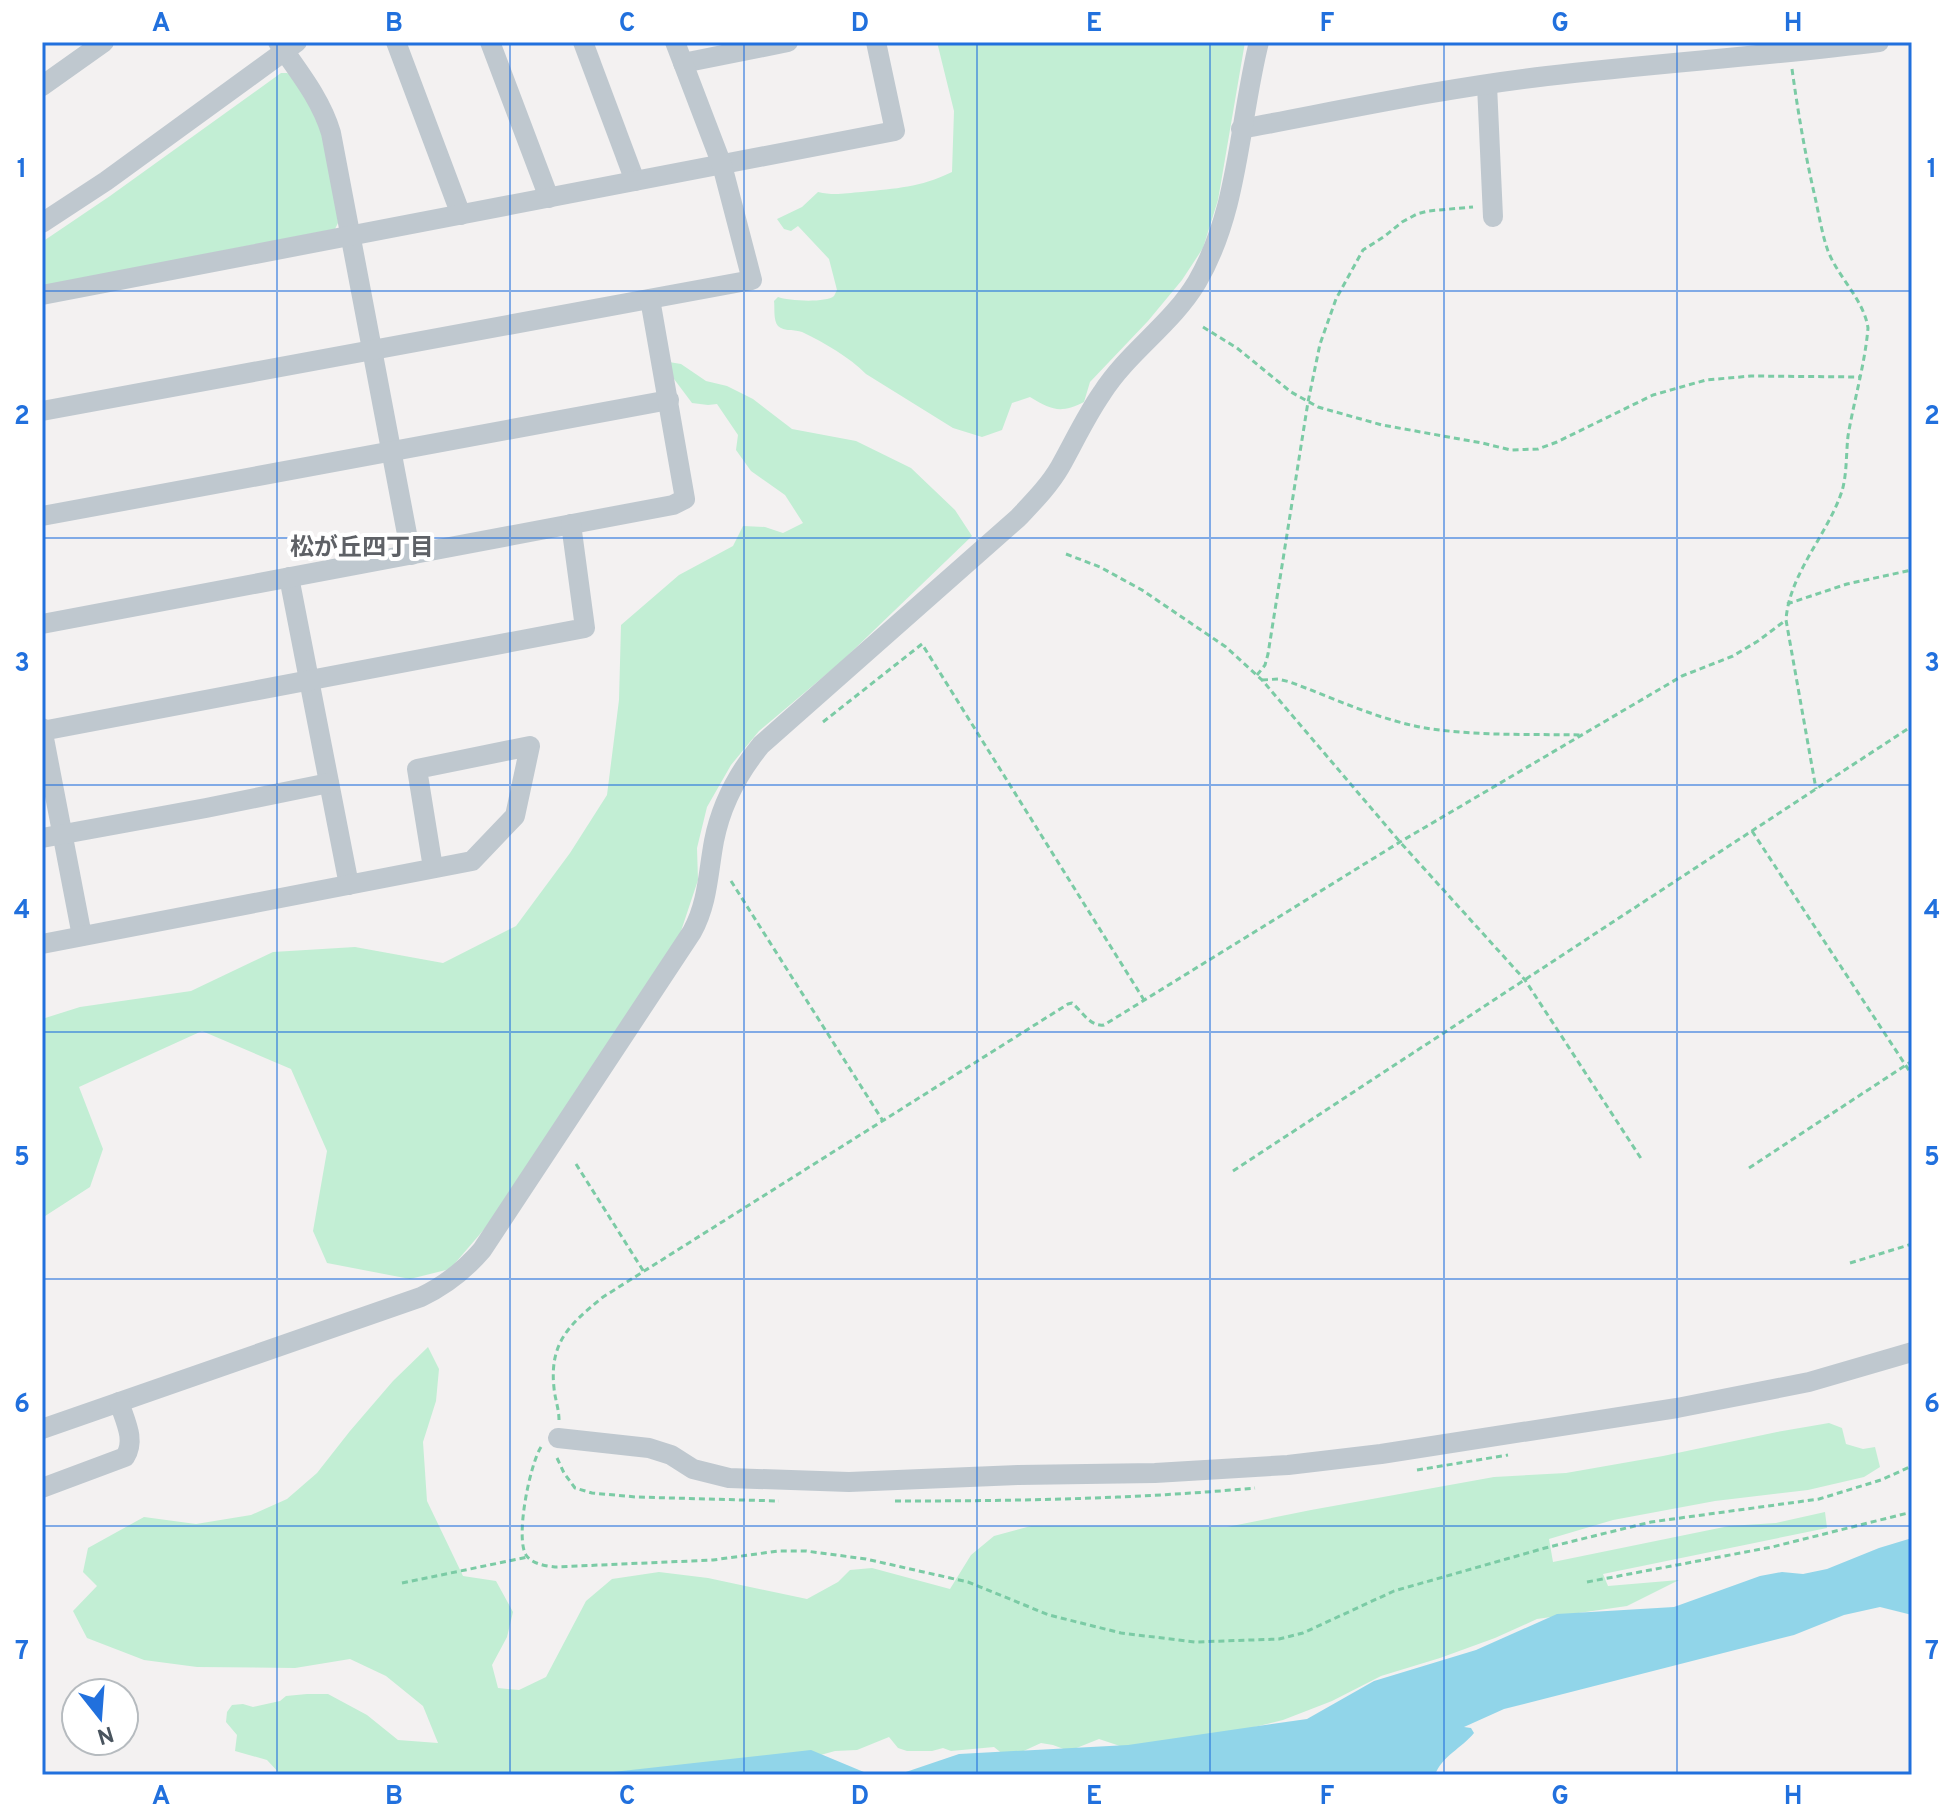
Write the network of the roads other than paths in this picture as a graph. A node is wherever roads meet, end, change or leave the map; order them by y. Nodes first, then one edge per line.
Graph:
1 (104, 42) edge
2 (396, 42) edge
3 (490, 42) edge
4 (583, 42) edge
5 (675, 42) edge
6 (788, 42) edge
7 (876, 42) edge
8 (1259, 42) edge
9 (1879, 42) edge
10 (286, 45) edge
11 (1815, 46) edge
12 (683, 63) junction
13 (1487, 85) junction
14 (42, 86) edge
15 (1241, 129) junction
16 (722, 165) junction
17 (635, 181) junction
18 (549, 198) junction
19 (1493, 211) road end
20 (461, 215) junction
21 (42, 223) edge
22 (350, 236) junction
23 (42, 295) edge
24 (650, 299) junction
25 (372, 350) junction
26 (669, 400) junction
27 (42, 411) edge
28 (392, 451) junction
29 (42, 516) edge
30 (571, 524) junction
31 (411, 555) junction
32 (289, 577) junction
33 (42, 624) edge
34 (309, 680) junction
35 (42, 730) edge
36 (329, 783) junction
37 (52, 836) edge
38 (433, 868) junction
39 (349, 885) junction
40 (82, 936) junction
41 (42, 944) edge
42 (1912, 1352) edge
43 (119, 1402) junction
44 (42, 1429) edge
45 (558, 1438) road end
46 (42, 1488) edge

1 - 14 street
2 - 20 street
3 - 18 street
4 - 17 street
5 - 12 street
6 - 12 street
7 - 16 street
8 - 15 street
9 - 11 street
10 - 21 street
10 - 22 street
11 - 13 street
12 - 16 street
13 - 15 street
13 - 19 street
15 - 43 street
16 - 17 street
16 - 24 street
17 - 18 street
18 - 20 street
20 - 22 street
22 - 23 street
22 - 25 street
24 - 25 street
24 - 26 street
25 - 27 street
25 - 28 street
26 - 28 street
26 - 30 street
28 - 29 street
28 - 31 street
30 - 31 street
30 - 34 street
31 - 32 street
32 - 33 street
32 - 34 street
34 - 35 street
34 - 36 street
35 - 37 street
36 - 37 street
36 - 39 street
37 - 40 street
38 - 38 street
38 - 39 street
39 - 40 street
40 - 41 street
42 - 45 street
43 - 44 street
43 - 46 street

